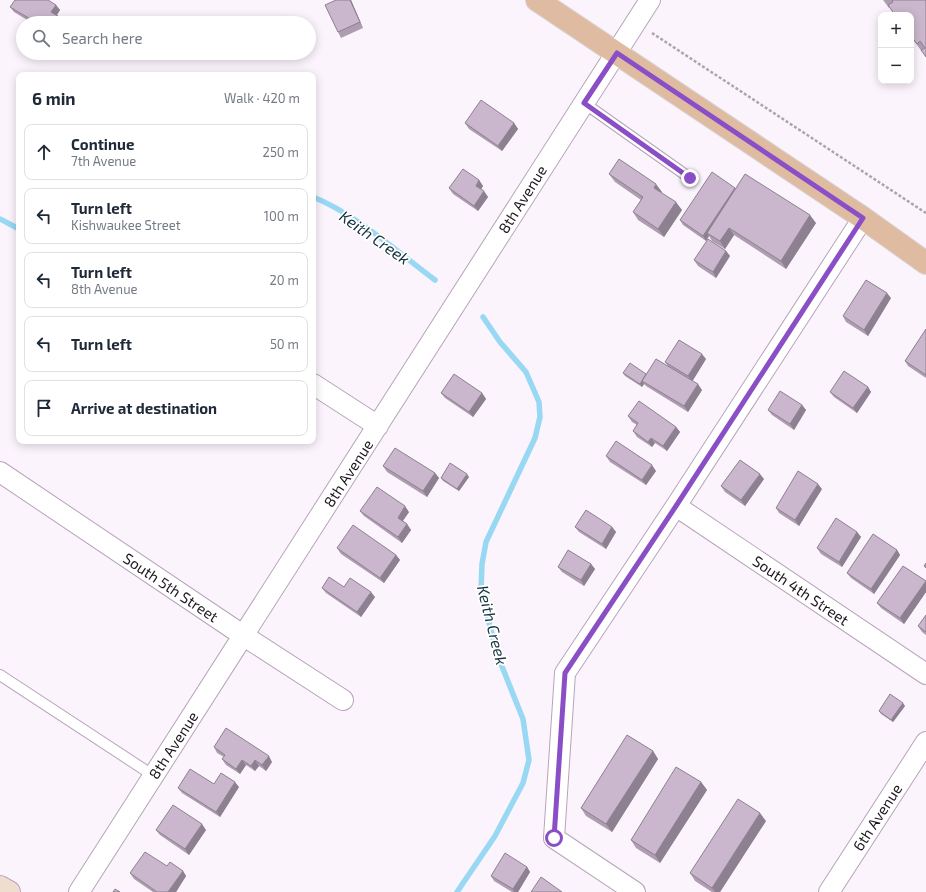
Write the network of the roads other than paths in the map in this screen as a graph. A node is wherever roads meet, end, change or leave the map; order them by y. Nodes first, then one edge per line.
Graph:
1 (537, 0) edge
2 (650, 0) edge
3 (617, 53) junction
4 (584, 103) junction
5 (690, 178) dead end
6 (863, 218) junction
7 (926, 263) edge
8 (316, 386) edge
9 (378, 426) junction
10 (0, 472) edge
11 (676, 506) junction
12 (244, 636) junction
13 (926, 674) edge
14 (0, 675) edge
15 (343, 700) dead end
16 (926, 742) edge
17 (154, 776) junction
18 (0, 887) edge
19 (9, 892) edge
20 (79, 892) edge
21 (635, 892) edge
22 (829, 892) edge

1 - 3 main road
2 - 3 street, 8th Avenue
3 - 4 street, 8th Avenue
3 - 6 main road
4 - 5 lane
4 - 9 street, 8th Avenue
6 - 7 main road
6 - 11 street
8 - 9 street
9 - 12 street, 8th Avenue
10 - 12 street, South 5th Street
11 - 13 street, South 4th Street
11 - 21 street
12 - 15 street, South 5th Street
12 - 17 street, 8th Avenue
14 - 17 lane
16 - 22 street, 6th Avenue
17 - 20 street, 8th Avenue
18 - 19 street

